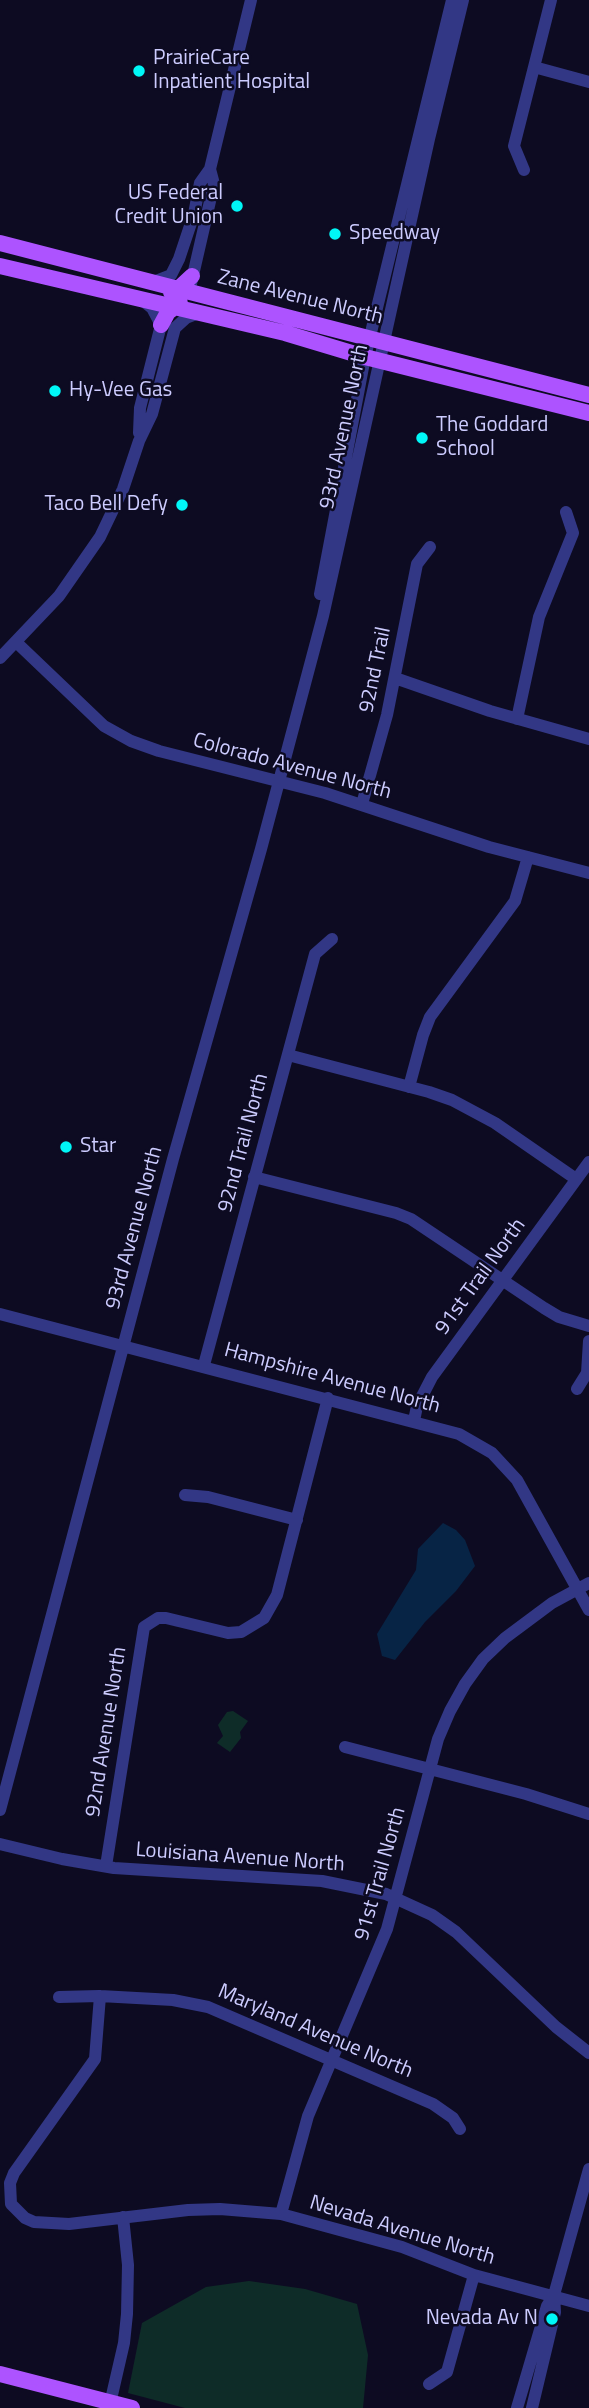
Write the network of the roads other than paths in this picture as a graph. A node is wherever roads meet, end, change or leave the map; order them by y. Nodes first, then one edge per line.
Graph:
1 (251, 0) edge
2 (452, 0) edge
3 (463, 0) edge
4 (551, 0) edge
5 (534, 67) junction
6 (589, 82) edge
7 (210, 169) junction
8 (524, 170) dead end
9 (0, 243) edge
10 (0, 265) edge
11 (192, 276) junction
12 (152, 282) junction
13 (178, 289) junction
14 (195, 293) junction
15 (140, 298) junction
16 (173, 306) junction
17 (200, 312) junction
18 (279, 315) junction
19 (161, 325) junction
20 (377, 340) junction
21 (372, 358) junction
22 (589, 395) edge
23 (589, 413) edge
24 (139, 441) junction
25 (566, 512) dead end
26 (430, 547) dead end
27 (16, 642) junction
28 (0, 658) edge
29 (395, 678) junction
30 (517, 719) junction
31 (589, 739) edge
32 (279, 782) junction
33 (362, 804) junction
34 (528, 857) junction
35 (589, 873) edge
36 (332, 939) dead end
37 (288, 1055) junction
38 (409, 1087) junction
39 (589, 1162) edge
40 (254, 1177) junction
41 (576, 1180) junction
42 (503, 1280) junction
43 (0, 1314) edge
44 (589, 1326) edge
45 (589, 1341) edge
46 (124, 1346) junction
47 (204, 1365) junction
48 (578, 1389) dead end
49 (328, 1398) junction
50 (414, 1421) junction
51 (186, 1495) dead end
52 (297, 1520) junction
53 (583, 1586) edge
54 (589, 1610) edge
55 (345, 1746) dead end
56 (430, 1769) junction
57 (0, 1810) edge
58 (589, 1814) edge
59 (0, 1844) edge
60 (106, 1866) junction
61 (396, 1898) junction
62 (100, 1996) junction
63 (59, 1997) dead end
64 (589, 2053) edge
65 (332, 2061) junction
66 (460, 2129) dead end
67 (588, 2174) edge
68 (281, 2214) junction
69 (123, 2217) junction
70 (474, 2275) junction
71 (554, 2295) junction
72 (589, 2306) edge
73 (0, 2375) edge
74 (429, 2384) dead end
75 (110, 2405) edge
76 (132, 2408) edge
77 (517, 2408) edge
78 (532, 2408) edge

1 - 7 street
2 - 20 street, 93rd Avenue North
3 - 20 street, 93rd Avenue North
4 - 5 street
5 - 6 street
5 - 8 street
7 - 11 street
7 - 12 street
9 - 12 main road, Zane Avenue North
10 - 13 main road
10 - 15 main road, Zane Avenue North
11 - 13 main road
11 - 14 street
12 - 13 main road, Zane Avenue North
13 - 14 main road, Zane Avenue North
14 - 18 main road, Zane Avenue North
15 - 16 main road, Zane Avenue North
15 - 19 street
16 - 17 main road, Zane Avenue North
16 - 18 main road
16 - 19 main road
17 - 21 main road, Zane Avenue North
17 - 24 street
18 - 20 main road, Zane Avenue North
19 - 24 street
20 - 21 street, 93rd Avenue North
20 - 22 main road, Zane Avenue North
21 - 23 main road, Zane Avenue North
21 - 32 street, 93rd Avenue North
24 - 27 street
25 - 30 street
26 - 29 street, 92nd Trail
27 - 28 street
27 - 32 street, Colorado Avenue North
29 - 30 street
29 - 33 street, 92nd Trail
30 - 31 street
32 - 33 street, Colorado Avenue North
32 - 46 street, 93rd Avenue North
33 - 34 street, Colorado Avenue North
34 - 35 street, Colorado Avenue North
34 - 38 street
36 - 37 street, 92nd Trail North
37 - 38 street
37 - 40 street, 92nd Trail North
38 - 41 street
39 - 41 street, 91st Trail North
40 - 42 street
40 - 47 street, 92nd Trail North
41 - 42 street, 91st Trail North
42 - 44 street
42 - 50 street, 91st Trail North
43 - 46 street, Hampshire Avenue North
45 - 48 street
46 - 47 street, Hampshire Avenue North
46 - 57 street, 93rd Avenue North
47 - 49 street, Hampshire Avenue North
49 - 50 street, Hampshire Avenue North
49 - 52 street, 92nd Avenue North
50 - 53 street, Hampshire Avenue North
51 - 52 street
52 - 60 street, 92nd Avenue North
53 - 54 street, Hampshire Avenue North
53 - 56 street, 91st Trail North
55 - 56 street
56 - 58 street
56 - 61 street, 91st Trail North
59 - 60 street, Louisiana Avenue North
60 - 61 street, Louisiana Avenue North
61 - 64 street, Louisiana Avenue North
61 - 65 street, 91st Trail North
62 - 63 street, Maryland Avenue North
62 - 65 street, Maryland Avenue North
62 - 69 street, Nevada Avenue North
65 - 66 street, Maryland Avenue North
65 - 68 street, 91st Trail North
67 - 71 street
68 - 69 street, Nevada Avenue North
68 - 70 street, Nevada Avenue North
69 - 75 street
70 - 71 street, Nevada Avenue North
70 - 74 street
71 - 72 street, Nevada Avenue North
71 - 77 street
71 - 78 street
73 - 75 main road
75 - 76 main road

